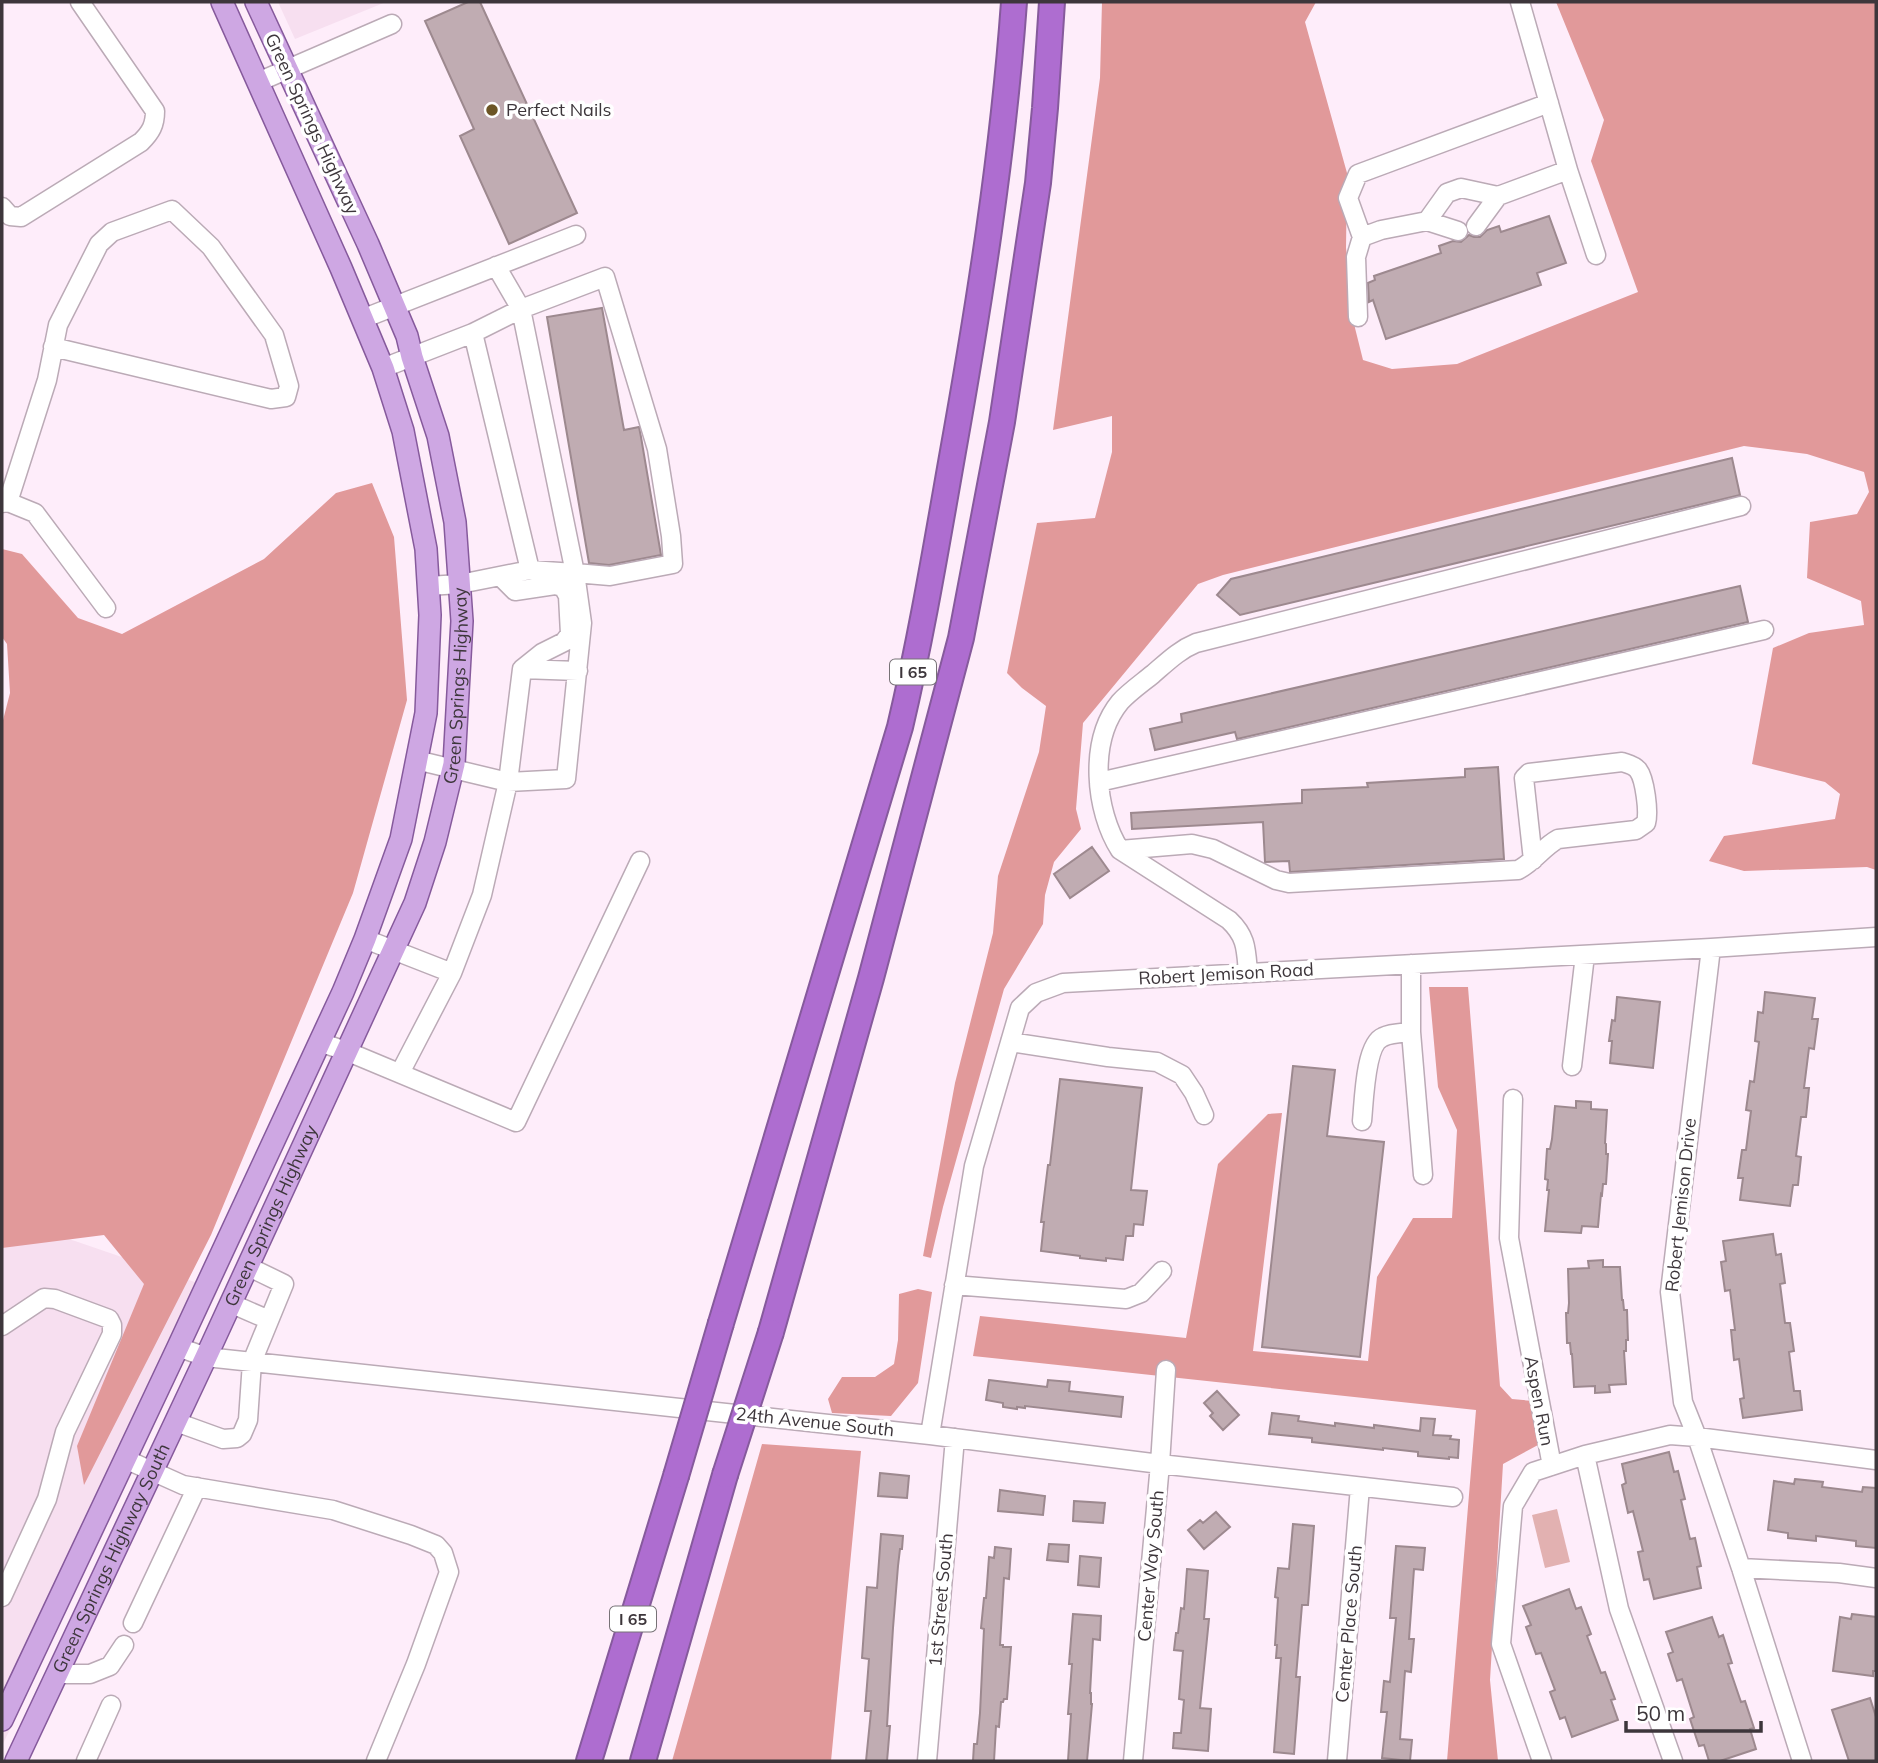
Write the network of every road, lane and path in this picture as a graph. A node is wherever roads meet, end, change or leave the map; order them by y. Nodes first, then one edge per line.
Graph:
1 (80, 2) edge
2 (222, 2) edge
3 (256, 2) edge
4 (1014, 2) edge
5 (1052, 2) edge
6 (1520, 2) edge
7 (392, 24) dead end
8 (287, 70) junction
9 (258, 82) junction
10 (1549, 103) junction
11 (1568, 170) junction
12 (1498, 196) junction
13 (2, 208) edge
14 (1427, 221) junction
15 (576, 235) dead end
16 (1362, 237) junction
17 (1596, 255) dead end
18 (496, 266) junction
19 (395, 307) junction
20 (521, 309) junction
21 (1358, 317) dead end
22 (362, 320) junction
23 (473, 333) junction
24 (53, 347) junction
25 (412, 357) junction
26 (383, 368) junction
27 (5, 503) edge
28 (1741, 506) dead end
29 (530, 570) junction
30 (575, 573) junction
31 (500, 576) junction
32 (460, 584) junction
33 (428, 586) junction
34 (106, 608) dead end
35 (1764, 630) dead end
36 (522, 669) junction
37 (578, 671) junction
38 (416, 760) junction
39 (453, 769) junction
40 (508, 782) junction
41 (1099, 782) junction
42 (1120, 850) junction
43 (1533, 860) junction
44 (640, 861) dead end
45 (1876, 937) edge
46 (365, 939) junction
47 (1711, 948) junction
48 (393, 951) junction
49 (1585, 955) junction
50 (1411, 964) junction
51 (452, 973) junction
52 (1248, 973) junction
53 (1411, 1032) junction
54 (319, 1042) junction
55 (1010, 1042) junction
56 (346, 1051) junction
57 (1573, 1066) dead end
58 (400, 1073) junction
59 (1513, 1099) dead end
60 (1204, 1115) dead end
61 (1362, 1121) dead end
62 (1423, 1175) dead end
63 (247, 1266) junction
64 (1162, 1270) dead end
65 (954, 1285) junction
66 (230, 1303) junction
67 (269, 1320) junction
68 (2, 1326) edge
69 (178, 1347) junction
70 (206, 1357) junction
71 (252, 1362) junction
72 (1166, 1370) dead end
73 (176, 1422) junction
74 (930, 1435) junction
75 (1697, 1437) junction
76 (955, 1438) junction
77 (1585, 1455) junction
78 (125, 1459) junction
79 (1876, 1460) edge
80 (1160, 1464) junction
81 (1552, 1466) junction
82 (153, 1471) junction
83 (197, 1487) junction
84 (1360, 1487) junction
85 (1453, 1497) dead end
86 (1741, 1567) junction
87 (1876, 1578) edge
88 (2, 1597) edge
89 (133, 1623) dead end
90 (124, 1645) dead end
91 (58, 1674) junction
92 (111, 1704) dead end
93 (4, 1707) edge
94 (1538, 1759) edge
95 (16, 1761) edge
96 (86, 1761) edge
97 (376, 1761) edge
98 (589, 1761) edge
99 (643, 1761) edge
100 (927, 1761) edge
101 (1133, 1761) edge
102 (1337, 1761) edge
103 (1674, 1761) edge
104 (1802, 1761) edge

1 - 13 street
2 - 9 main road, Green Springs Highway
3 - 8 main road, Green Springs Highway
4 - 98 highway, I 65, bridge
5 - 99 highway, I 65, bridge
6 - 10 street
7 - 8 street
8 - 9 street
8 - 19 main road, Green Springs Highway
9 - 22 main road, Green Springs Highway
10 - 11 street
10 - 16 street
11 - 12 street
11 - 17 street
12 - 14 street
12 - 14 street
14 - 16 street
15 - 18 street
16 - 21 street
18 - 19 street
18 - 20 street
19 - 22 street
19 - 25 main road, Green Springs Highway
20 - 23 street
20 - 30 street
20 - 30 street
22 - 26 main road, Green Springs Highway
23 - 25 street
23 - 29 street
24 - 24 street
24 - 27 street
25 - 26 street
25 - 32 main road, Green Springs Highway
26 - 33 main road, Green Springs Highway
27 - 34 street
28 - 41 street
29 - 30 street
29 - 31 street
30 - 37 street
31 - 32 street
31 - 36 street
32 - 33 street
32 - 39 main road, Green Springs Highway
33 - 38 main road, Green Springs Highway
35 - 41 street
36 - 37 street
36 - 40 street
37 - 40 street
38 - 39 street
38 - 46 main road, Green Springs Highway
39 - 40 street
39 - 48 main road, Green Springs Highway
40 - 51 street
41 - 42 street
42 - 43 street
42 - 52 street
43 - 43 street
44 - 58 street
45 - 47 street, Robert Jemison Road
46 - 48 street
46 - 54 main road, Green Springs Highway
47 - 49 street, Robert Jemison Road
47 - 75 street, Robert Jemison Drive
48 - 51 street
48 - 56 main road, Green Springs Highway
49 - 50 street, Robert Jemison Road
49 - 57 street
50 - 52 street, Robert Jemison Road
50 - 53 street
51 - 58 street
52 - 55 street, Robert Jemison Road
53 - 61 street
53 - 62 street
54 - 56 street
54 - 69 main road, Green Springs Highway
55 - 60 street
55 - 65 street, Robert Jemison Road
56 - 58 street
56 - 63 main road, Green Springs Highway
59 - 81 street, Aspen Run
63 - 66 main road, Green Springs Highway
63 - 67 street
64 - 65 street
65 - 74 street, Robert Jemison Road
66 - 67 street
66 - 70 main road, Green Springs Highway
67 - 71 street
68 - 88 street
69 - 70 street, 24th Avenue South
69 - 78 main road, Green Springs Highway South
70 - 71 street, 24th Avenue South
70 - 73 main road, Green Springs Highway South
71 - 73 street
71 - 74 street, 24th Avenue South
72 - 80 street, Center Way South
73 - 82 main road, Green Springs Highway South
74 - 76 street, 24th Avenue South
75 - 77 street
75 - 79 street
75 - 86 street
76 - 80 street, 24th Avenue South
76 - 100 street, 1st Street South
77 - 81 street
77 - 103 street
78 - 82 street
78 - 93 main road, Green Springs Highway South
80 - 84 street, 24th Avenue South
80 - 101 street, Center Way South
81 - 94 street, Aspen Run
82 - 83 street
82 - 91 main road, Green Springs Highway South
83 - 89 street
83 - 97 street
84 - 85 street, 24th Avenue South
84 - 102 street, Center Place South
86 - 87 street
86 - 104 street
90 - 91 street
91 - 95 main road, Green Springs Highway South
92 - 96 street

